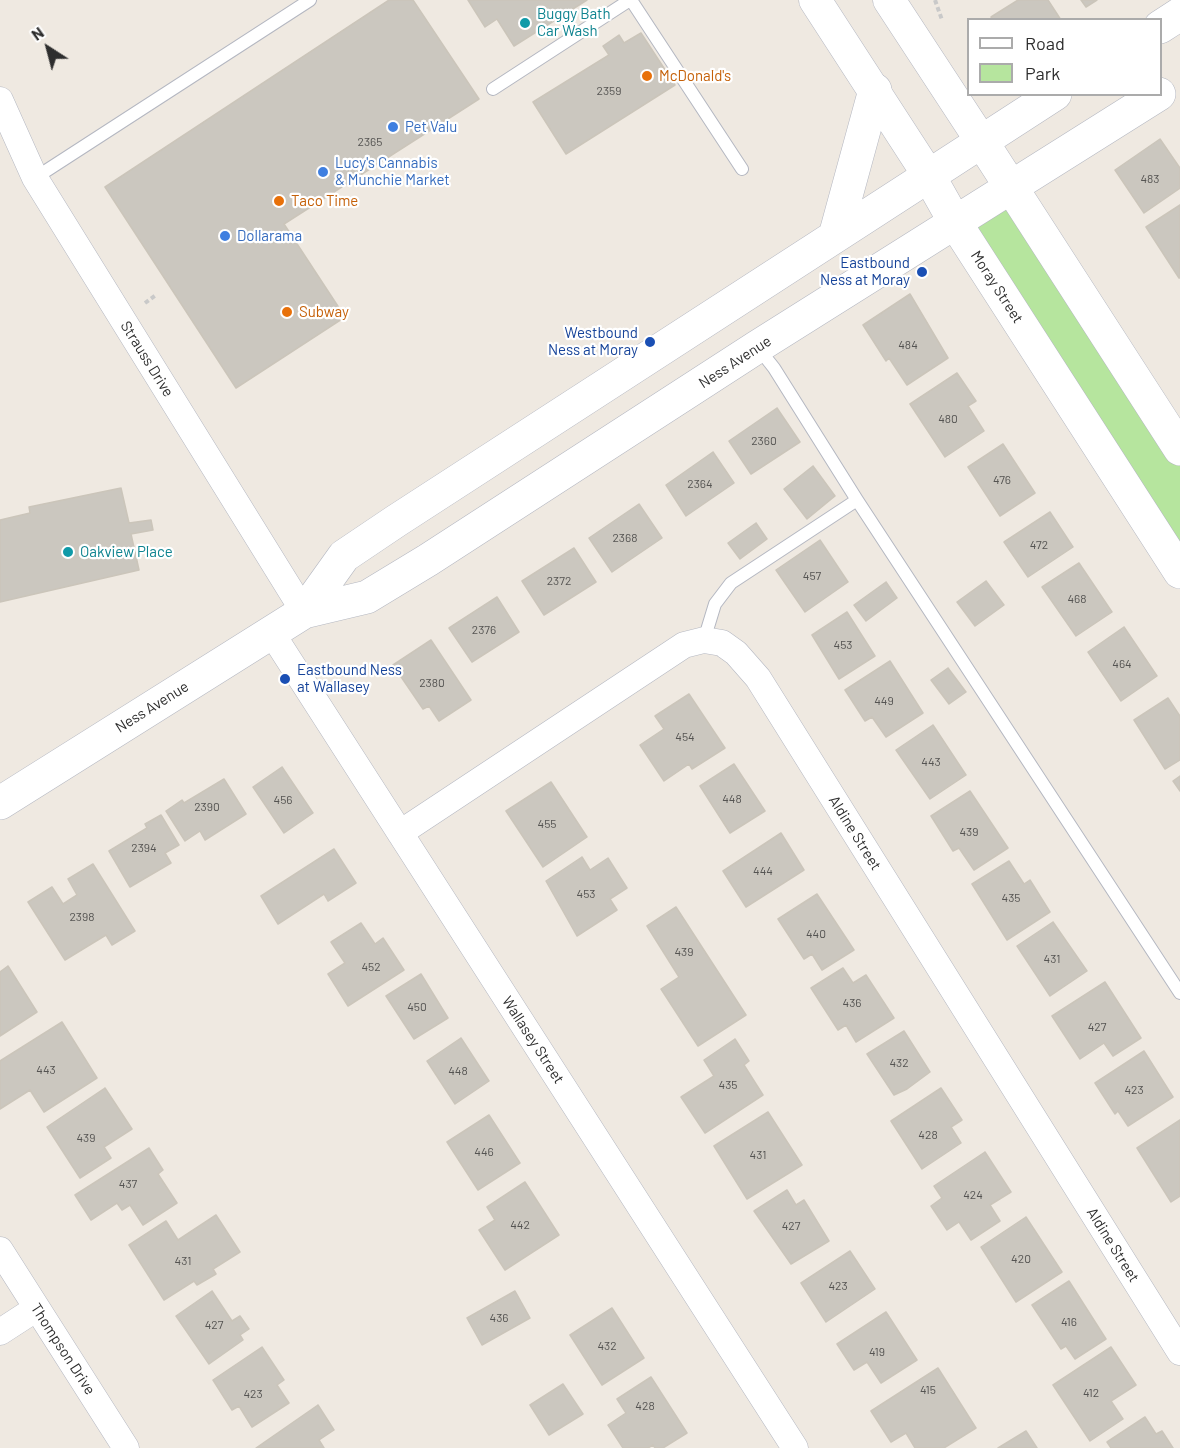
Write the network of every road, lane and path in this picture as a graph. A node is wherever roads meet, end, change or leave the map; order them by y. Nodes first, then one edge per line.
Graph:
1 (310, 0) edge
2 (630, 0) edge
3 (815, 0) edge
4 (888, 0) edge
5 (1180, 14) edge
6 (1162, 26) edge
7 (1180, 81) edge
8 (493, 89) dead end
9 (875, 90) junction
10 (1162, 93) edge
11 (1052, 96) edge
12 (1157, 96) edge
13 (0, 100) edge
14 (982, 142) junction
15 (742, 169) dead end
16 (929, 176) junction
17 (35, 178) junction
18 (1012, 188) junction
19 (956, 224) junction
20 (835, 236) junction
21 (757, 347) junction
22 (1180, 449) edge
23 (857, 500) junction
24 (1180, 572) edge
25 (304, 612) junction
26 (271, 632) junction
27 (704, 640) junction
28 (0, 803) edge
29 (400, 833) junction
30 (1180, 993) edge
31 (0, 1250) edge
32 (37, 1308) junction
33 (0, 1332) edge
34 (1180, 1352) edge
35 (126, 1448) edge
36 (795, 1448) edge

1 - 17 lane
2 - 8 lane
2 - 15 lane
3 - 9 street, Moray Street
4 - 14 street
5 - 6 main road
7 - 10 main road, Ness Avenue
9 - 16 street, Moray Street
9 - 20 main road
11 - 14 main road, Ness Avenue
12 - 18 main road, Ness Avenue
13 - 17 street, Strauss Drive
14 - 16 main road, Ness Avenue
14 - 18 main road
16 - 19 main road, Moray Street
16 - 20 main road, Ness Avenue
17 - 25 street, Strauss Drive
18 - 19 main road, Ness Avenue
18 - 22 main road
19 - 21 main road, Ness Avenue
19 - 24 main road, Moray Street
20 - 25 main road, Ness Avenue
21 - 23 lane
21 - 25 main road, Ness Avenue
23 - 27 lane
23 - 30 lane
25 - 26 main road, Ness Avenue
26 - 28 main road, Ness Avenue
26 - 29 street, Wallasey Street
27 - 29 street
27 - 34 street, Aldine Street
29 - 36 street, Wallasey Street
31 - 32 street, Thompson Drive
32 - 33 street
32 - 35 street, Thompson Drive

